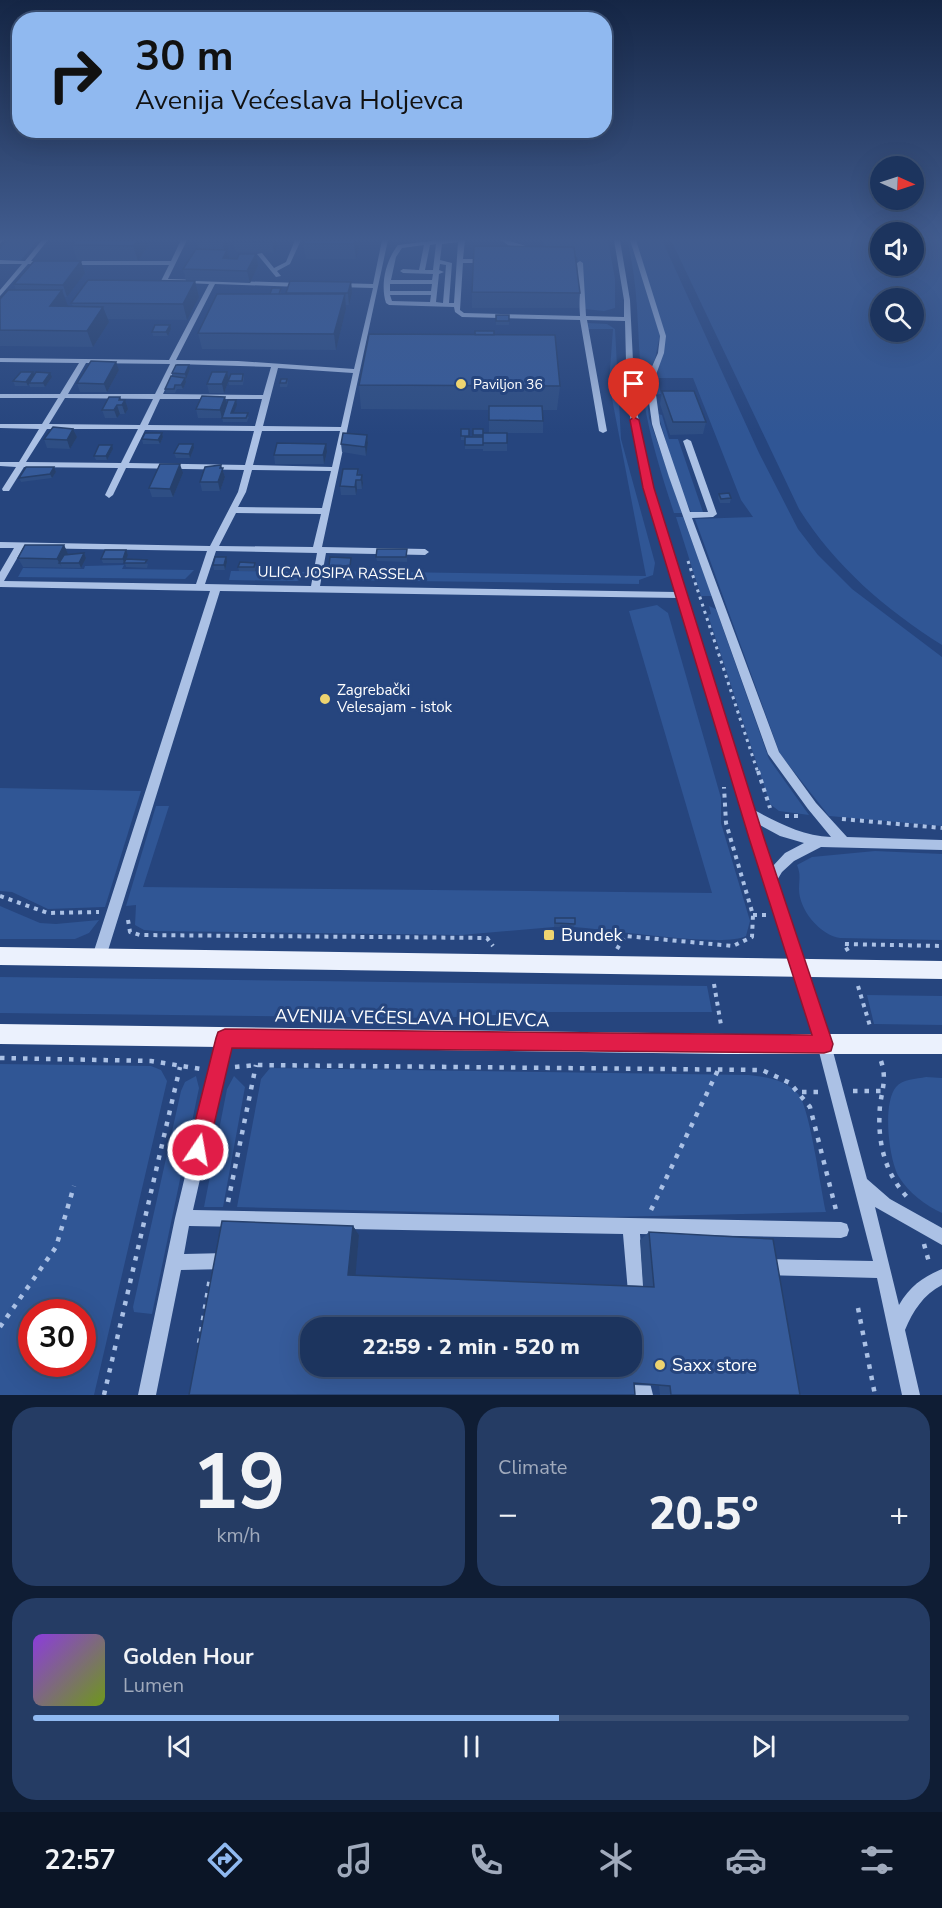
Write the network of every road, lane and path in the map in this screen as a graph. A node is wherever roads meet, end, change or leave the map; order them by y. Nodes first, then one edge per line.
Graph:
1 (202, 305) edge
2 (372, 305) edge
3 (457, 305) edge
4 (583, 305) edge
5 (625, 305) edge
6 (653, 305) edge
7 (584, 318) junction
8 (627, 318) junction
9 (0, 360) edge
10 (84, 361) junction
11 (173, 362) junction
12 (274, 368) junction
13 (357, 371) junction
14 (0, 396) edge
15 (63, 396) junction
16 (157, 397) junction
17 (267, 397) junction
18 (0, 426) edge
19 (44, 427) junction
20 (143, 427) junction
21 (258, 428) junction
22 (344, 429) junction
23 (603, 431) dead end
24 (687, 441) dead end
25 (0, 465) edge
26 (20, 465) junction
27 (125, 465) junction
28 (248, 469) junction
29 (336, 469) junction
30 (6, 489) dead end
31 (109, 495) dead end
32 (233, 510) junction
33 (326, 511) junction
34 (687, 515) junction
35 (0, 546) edge
36 (21, 546) junction
37 (213, 548) junction
38 (320, 550) junction
39 (425, 552) dead end
40 (0, 582) edge
41 (200, 586) junction
42 (216, 587) junction
43 (315, 587) junction
44 (682, 595) junction
45 (750, 814) junction
46 (779, 815) dead end
47 (820, 817) junction
48 (942, 828) edge
49 (731, 840) dead end
50 (843, 842) junction
51 (818, 843) junction
52 (942, 845) edge
53 (770, 882) junction
54 (0, 896) edge
55 (103, 912) dead end
56 (129, 913) dead end
57 (753, 915) junction
58 (761, 915) dead end
59 (625, 936) dead end
60 (487, 938) dead end
61 (942, 946) edge
62 (848, 951) dead end
63 (0, 956) edge
64 (99, 957) junction
65 (799, 968) junction
66 (942, 970) edge
67 (714, 982) dead end
68 (862, 1000) dead end
69 (719, 1012) dead end
70 (869, 1023) dead end
71 (0, 1034) edge
72 (225, 1038) junction
73 (824, 1044) junction
74 (942, 1044) edge
75 (0, 1058) edge
76 (727, 1061) dead end
77 (244, 1066) dead end
78 (180, 1067) junction
79 (719, 1068) junction
80 (729, 1068) junction
81 (191, 1069) dead end
82 (886, 1073) dead end
83 (861, 1184) junction
84 (74, 1185) dead end
85 (183, 1218) junction
86 (840, 1225) joint
87 (919, 1226) junction
88 (637, 1227) junction
89 (942, 1237) edge
90 (229, 1261) edge
91 (174, 1262) junction
92 (760, 1267) edge
93 (883, 1270) junction
94 (938, 1278) edge
95 (636, 1292) edge
96 (858, 1308) dead end
97 (0, 1327) edge
98 (897, 1330) junction
99 (104, 1395) edge
100 (147, 1395) edge
101 (876, 1395) edge
102 (911, 1395) edge

1 - 11 street
2 - 13 street
3 - 7 street
4 - 7 street
5 - 8 street
6 - 34 street
7 - 8 street
7 - 23 street
8 - 44 street
9 - 10 street
10 - 11 street
10 - 15 street
11 - 12 street
11 - 16 street
12 - 13 street
12 - 17 street
13 - 22 street
14 - 15 street
15 - 16 street
15 - 19 street
16 - 17 street
16 - 20 street
17 - 21 street
18 - 19 street
19 - 20 street
19 - 26 street
20 - 21 street
20 - 27 street
21 - 22 street
21 - 28 street
22 - 29 street
24 - 34 street
25 - 26 street
26 - 27 street
26 - 30 street
27 - 28 street
27 - 31 street
28 - 29 street
28 - 32 street
29 - 33 street
32 - 33 street
32 - 37 street
33 - 38 street
34 - 47 street
35 - 36 street
36 - 37 street
36 - 40 street
37 - 38 street
37 - 41 street
38 - 39 street
38 - 43 street
40 - 41 street, ULICA JOSIPA RASSELA
41 - 42 street, ULICA JOSIPA RASSELA
42 - 43 street, ULICA JOSIPA RASSELA
42 - 64 street
43 - 44 street, ULICA JOSIPA RASSELA
44 - 45 street
45 - 51 street
45 - 53 street
46 - 47 path
47 - 48 path
47 - 50 street
49 - 57 path
50 - 51 street
50 - 52 street
51 - 53 street
53 - 65 street
54 - 55 path
56 - 60 path
57 - 58 path
57 - 59 path
61 - 62 path
63 - 64 main road
64 - 65 main road
65 - 66 main road
65 - 73 street
67 - 69 path
68 - 70 path
71 - 72 main road, AVENIJA VEĆESLAVA HOLJEVCA
72 - 73 main road, AVENIJA VEĆESLAVA HOLJEVCA
72 - 85 street
73 - 74 main road, AVENIJA VEĆESLAVA HOLJEVCA
73 - 83 street
75 - 78 path
76 - 80 path
77 - 79 path
78 - 81 path
78 - 99 path
79 - 80 path
79 - 88 path
80 - 86 path
82 - 87 path
83 - 87 street
83 - 93 street
84 - 97 path
85 - 88 street
85 - 91 street
86 - 88 street
87 - 89 street
87 - 94 path
88 - 95 street
90 - 91 street
91 - 100 street
92 - 93 street
93 - 98 street
94 - 98 street
96 - 101 path
98 - 102 street

